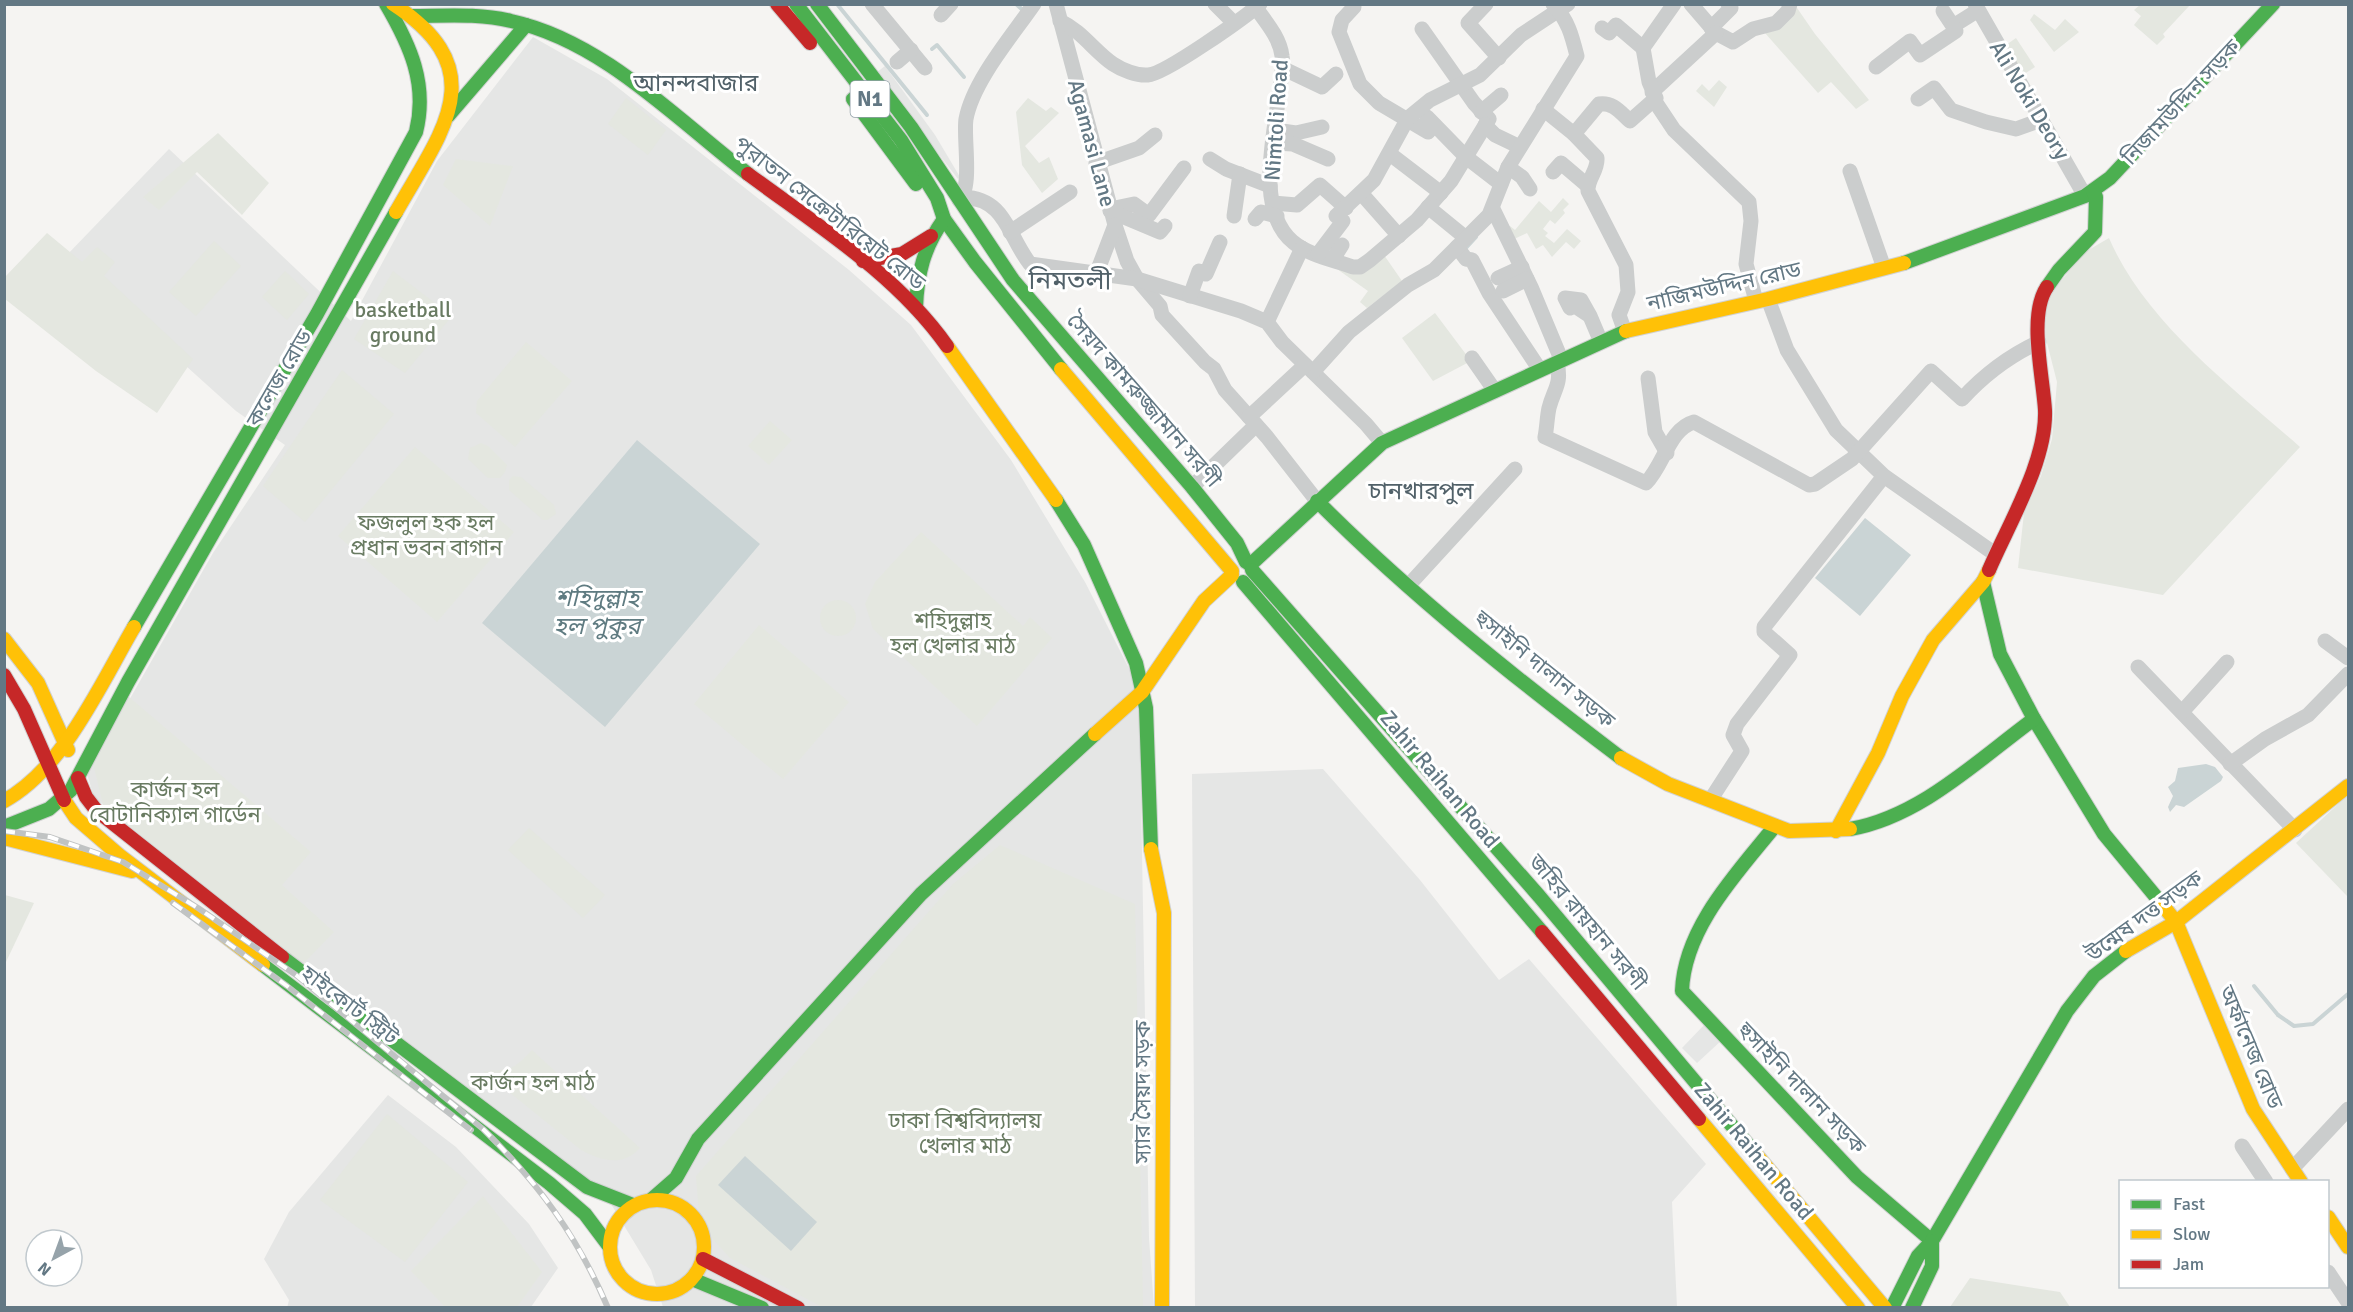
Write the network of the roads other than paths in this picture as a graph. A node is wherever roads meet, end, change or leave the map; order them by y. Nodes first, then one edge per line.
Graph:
1 (386, 4) edge
2 (393, 4) edge
3 (777, 4) edge
4 (796, 4) edge
5 (807, 4) edge
6 (817, 4) edge
7 (872, 4) edge
8 (1056, 4) edge
9 (1215, 4) edge
10 (1486, 4) edge
11 (1674, 4) edge
12 (1691, 4) edge
13 (1728, 4) edge
14 (1790, 4) edge
15 (2273, 4) edge
16 (1258, 6) edge
17 (1027, 7) edge
18 (1560, 7) edge
19 (1976, 8) edge
20 (1356, 9) edge
21 (1942, 11) dead end
22 (411, 16) junction
23 (1060, 21) junction
24 (1234, 23) junction
25 (526, 25) junction
26 (1953, 26) junction
27 (1602, 28) dead end
28 (1422, 29) dead end
29 (1713, 31) junction
30 (1643, 48) junction
31 (911, 50) junction
32 (1499, 58) junction
33 (897, 62) dead end
34 (1876, 67) dead end
35 (1282, 68) junction
36 (925, 69) dead end
37 (1336, 74) dead end
38 (1465, 83) junction
39 (1501, 95) dead end
40 (1653, 96) junction
41 (1918, 99) dead end
42 (1420, 108) junction
43 (1543, 109) junction
44 (448, 116) junction
45 (1408, 118) junction
46 (1483, 118) junction
47 (2041, 120) junction
48 (1434, 125) junction
49 (1322, 127) dead end
50 (1574, 134) junction
51 (1155, 135) dead end
52 (1274, 136) junction
53 (1520, 147) junction
54 (1390, 154) junction
55 (1466, 157) junction
56 (1210, 159) dead end
57 (1328, 159) dead end
58 (1096, 163) junction
59 (1508, 167) junction
60 (1184, 168) dead end
61 (1850, 171) dead end
62 (1553, 172) dead end
63 (1240, 174) junction
64 (1501, 184) junction
65 (1270, 186) junction
66 (1588, 186) junction
67 (1530, 189) dead end
68 (1070, 192) dead end
69 (1361, 193) junction
70 (1441, 193) junction
71 (2089, 194) junction
72 (951, 197) junction
73 (1428, 207) junction
74 (1346, 208) junction
75 (1493, 209) junction
76 (1275, 210) junction
77 (1112, 215) junction
78 (1234, 216) dead end
79 (949, 217) junction
80 (1255, 219) dead end
81 (1165, 226) dead end
82 (1010, 232) junction
83 (931, 236) junction
84 (1399, 236) junction
85 (1220, 242) dead end
86 (1461, 243) junction
87 (1342, 245) dead end
88 (1302, 248) junction
89 (1325, 256) junction
90 (863, 261) junction
91 (1030, 265) junction
92 (1884, 268) junction
93 (1097, 272) junction
94 (1525, 273) junction
95 (1137, 279) junction
96 (1013, 280) junction
97 (1501, 285) dead end
98 (1190, 296) junction
99 (1762, 300) junction
100 (916, 308) junction
101 (1590, 316) dead end
102 (1267, 322) junction
103 (1625, 332) junction
104 (1601, 342) junction
105 (2039, 342) junction
106 (1472, 358) dead end
107 (1559, 361) junction
108 (1309, 369) junction
109 (1540, 370) junction
110 (1648, 378) dead end
111 (1495, 391) junction
112 (1252, 421) junction
113 (1382, 443) junction
114 (1858, 452) junction
115 (1667, 453) junction
116 (1515, 469) dead end
117 (1884, 476) junction
118 (1192, 487) junction
119 (1317, 501) junction
120 (1995, 554) junction
121 (1241, 571) junction
122 (1983, 582) junction
123 (1408, 586) junction
124 (4, 639) edge
125 (2325, 641) dead end
126 (2349, 658) edge
127 (2227, 662) dead end
128 (1136, 663) junction
129 (2138, 667) dead end
130 (2349, 674) edge
131 (4, 675) edge
132 (1155, 688) junction
133 (1142, 692) junction
134 (1146, 708) junction
135 (2182, 712) junction
136 (2034, 719) junction
137 (65, 740) junction
138 (48, 764) junction
139 (2230, 764) junction
140 (78, 778) junction
141 (2349, 786) edge
142 (1031, 795) junction
143 (1711, 799) junction
144 (64, 800) junction
145 (4, 801) edge
146 (1775, 826) junction
147 (4, 827) edge
148 (2295, 830) junction
149 (1836, 831) junction
150 (4, 838) edge
151 (144, 874) junction
152 (1158, 877) junction
153 (2176, 922) junction
154 (2137, 946) junction
155 (2198, 978) junction
156 (2349, 1109) edge
157 (2242, 1146) dead end
158 (2292, 1168) junction
159 (676, 1178) junction
160 (2265, 1180) edge
161 (2300, 1180) edge
162 (652, 1199) junction
163 (633, 1205) junction
164 (680, 1205) junction
165 (2329, 1218) edge
166 (1932, 1241) junction
167 (609, 1246) junction
168 (2349, 1247) edge
169 (703, 1259) junction
170 (2329, 1273) edge
171 (692, 1279) junction
172 (630, 1286) junction
173 (679, 1289) junction
174 (2349, 1302) edge
175 (633, 1307) edge
176 (667, 1308) edge
177 (762, 1308) edge
178 (798, 1308) edge
179 (1162, 1308) edge
180 (1858, 1308) edge
181 (1885, 1308) edge
182 (1892, 1308) edge
183 (1912, 1308) edge

1 - 137 main road, কলেজ রোড
2 - 22 main road, কলেজ রোড
3 - 79 main road
4 - 72 main road, N1
5 - 72 main road, N1
6 - 72 main road, সৈয়দ কামরুজ্জামান সরণী
7 - 31 street
8 - 23 street, Agamasi Lane
9 - 24 street
10 - 32 street
11 - 30 street
12 - 29 street
13 - 29 street
14 - 29 street
15 - 71 main road, নিজামউদ্দিন সড়ক
16 - 24 street
16 - 35 street, Nimtoli Road
17 - 72 street
18 - 32 street
18 - 43 street
19 - 26 street
19 - 47 street, Ali Noki Deory
20 - 45 street
21 - 26 street
22 - 25 main road, পুরাতন সেক্রেটারিয়েট রোড
22 - 44 main road, কলেজ রোড
23 - 24 street
23 - 58 street, Agamasi Lane
25 - 44 main road
25 - 90 main road, পুরাতন সেক্রেটারিয়েট রোড
26 - 34 street
27 - 30 street
28 - 38 street
29 - 40 street
30 - 40 street
31 - 33 street
31 - 36 street
32 - 38 street
35 - 37 street
35 - 52 street, Nimtoli Road
38 - 42 street
38 - 46 street
39 - 46 street
40 - 50 street
40 - 99 street
41 - 47 street
42 - 45 street
42 - 48 street
43 - 50 street
43 - 53 street
44 - 140 main road, কলেজ রোড
45 - 48 street
45 - 54 street
46 - 53 street
46 - 55 street
47 - 71 street, Ali Noki Deory
48 - 55 street
49 - 52 street
50 - 66 street
51 - 58 street
52 - 57 street
52 - 65 street, Nimtoli Road
53 - 59 street
54 - 69 street
54 - 70 street
55 - 64 street
55 - 70 street
56 - 63 street
58 - 77 street, Agamasi Lane
59 - 64 street
59 - 67 street
60 - 77 street
61 - 92 street
62 - 66 street
63 - 65 street
63 - 78 street
64 - 75 street
65 - 76 street, Nimtoli Road
66 - 103 street
68 - 82 street
69 - 74 street
69 - 84 street
70 - 73 street
71 - 92 main road, নাজিমউদ্দিন রোড
71 - 105 main road
72 - 79 main road, N1
72 - 82 street
72 - 96 main road, সৈয়দ কামরুজ্জামান সরণী
73 - 84 street
73 - 86 street
74 - 76 street, Nimtoli Road
74 - 89 street
75 - 86 street
75 - 94 street
76 - 80 street
76 - 88 street, Nimtoli Road
77 - 81 street
77 - 93 street
77 - 95 street, Agamasi Lane
79 - 83 main road
79 - 121 main road
82 - 91 street
83 - 90 main road
83 - 100 main road
84 - 89 street
85 - 98 street
86 - 108 street
86 - 109 street
87 - 89 street
88 - 89 street
88 - 102 street
90 - 100 main road, পুরাতন সেক্রেটারিয়েট রোড
91 - 93 street
91 - 96 street
92 - 99 main road, নাজিমউদ্দিন রোড
93 - 95 street
94 - 97 street
94 - 107 street
95 - 98 street
95 - 112 street, Agamasi Lane
96 - 118 main road, সৈয়দ কামরুজ্জামান সরণী
98 - 102 street
99 - 103 main road, নাজিমউদ্দিন রোড
99 - 114 street
100 - 128 main road, পুরাতন সেক্রেটারিয়েট রোড
101 - 104 street
102 - 108 street
103 - 104 main road, নাজিমউদ্দিন রোড
104 - 107 main road, নাজিমউদ্দিন রোড
105 - 114 street
105 - 120 main road
106 - 111 street
107 - 109 main road, নাজিমউদ্দিন রোড
107 - 115 street
108 - 112 street
108 - 113 street
109 - 111 main road, নাজিমউদ্দিন রোড
110 - 115 street
111 - 113 main road, নাজিমউদ্দিন রোড
112 - 118 street
112 - 119 street, Agamasi Lane
113 - 119 main road, নাজিমউদ্দিন রোড
114 - 115 street
114 - 117 street
116 - 123 street
117 - 120 street
117 - 143 street
118 - 121 main road, সৈয়দ কামরুজ্জামান সরণী
119 - 121 main road, নাজিমউদ্দিন রোড
119 - 123 main road, হুসাইনি দালান সড়ক
120 - 122 main road
121 - 132 main road, নাজিমউদ্দিন রোড
121 - 180 main road, Zahir Raihan Road
121 - 181 main road, জহির রায়হান সরণী
122 - 136 main road, অর্ফানেজ রোড
122 - 149 main road
123 - 143 main road, হুসাইনি দালান সড়ক
124 - 137 main road, হাইকোর্ট স্ট্রিট
125 - 126 street
127 - 135 street
128 - 132 main road
128 - 133 main road, স্যার সৈয়দ সড়ক
129 - 135 street
130 - 139 street
131 - 138 main road, হাইকোর্ট স্ট্রিট
132 - 133 main road
132 - 134 main road
132 - 152 main road, স্যার সৈয়দ সড়ক
133 - 134 main road, স্যার সৈয়দ সড়ক
133 - 142 main road
134 - 142 main road
134 - 152 main road, স্যার সৈয়দ সড়ক
135 - 139 street
136 - 149 main road, হুসাইনি দালান সড়ক
136 - 153 main road, অর্ফানেজ রোড
137 - 138 main road, কলেজ রোড
137 - 140 main road, হাইকোর্ট স্ট্রিট
138 - 144 main road, হাইকোর্ট স্ট্রিট
138 - 145 main road, কলেজ রোড
139 - 148 street
140 - 144 main road, কলেজ রোড
140 - 163 main road, হাইকোর্ট স্ট্রিট
141 - 148 main road, উন্মেষ দত্ত সড়ক
142 - 159 main road
143 - 146 main road, হুসাইনি দালান সড়ক
144 - 147 main road
144 - 151 main road, হাইকোর্ট স্ট্রিট
146 - 149 main road, হুসাইনি দালান সড়ক
146 - 166 main road, হুসাইনি দালান সড়ক
148 - 153 main road, উন্মেষ দত্ত সড়ক
150 - 151 main road
151 - 167 main road, হাইকোর্ট স্ট্রিট
152 - 179 main road, স্যার সৈয়দ সড়ক
153 - 154 main road, উন্মেষ দত্ত সড়ক
153 - 155 main road, অর্ফানেজ রোড
154 - 155 main road
154 - 166 main road, উন্মেষ দত্ত সড়ক
155 - 158 main road, অর্ফানেজ রোড
156 - 158 street
157 - 160 street
158 - 161 main road, অর্ফানেজ রোড
159 - 162 main road
159 - 164 main road
162 - 163 main road
162 - 164 main road
163 - 167 main road
164 - 169 main road
165 - 168 main road
166 - 182 main road, উন্মেষ দত্ত সড়ক
166 - 183 main road, উন্মেষ দত্ত সড়ক
167 - 172 main road
169 - 171 main road
169 - 178 main road
170 - 174 street
171 - 173 main road
171 - 177 main road
172 - 173 main road
172 - 175 main road
173 - 176 main road

